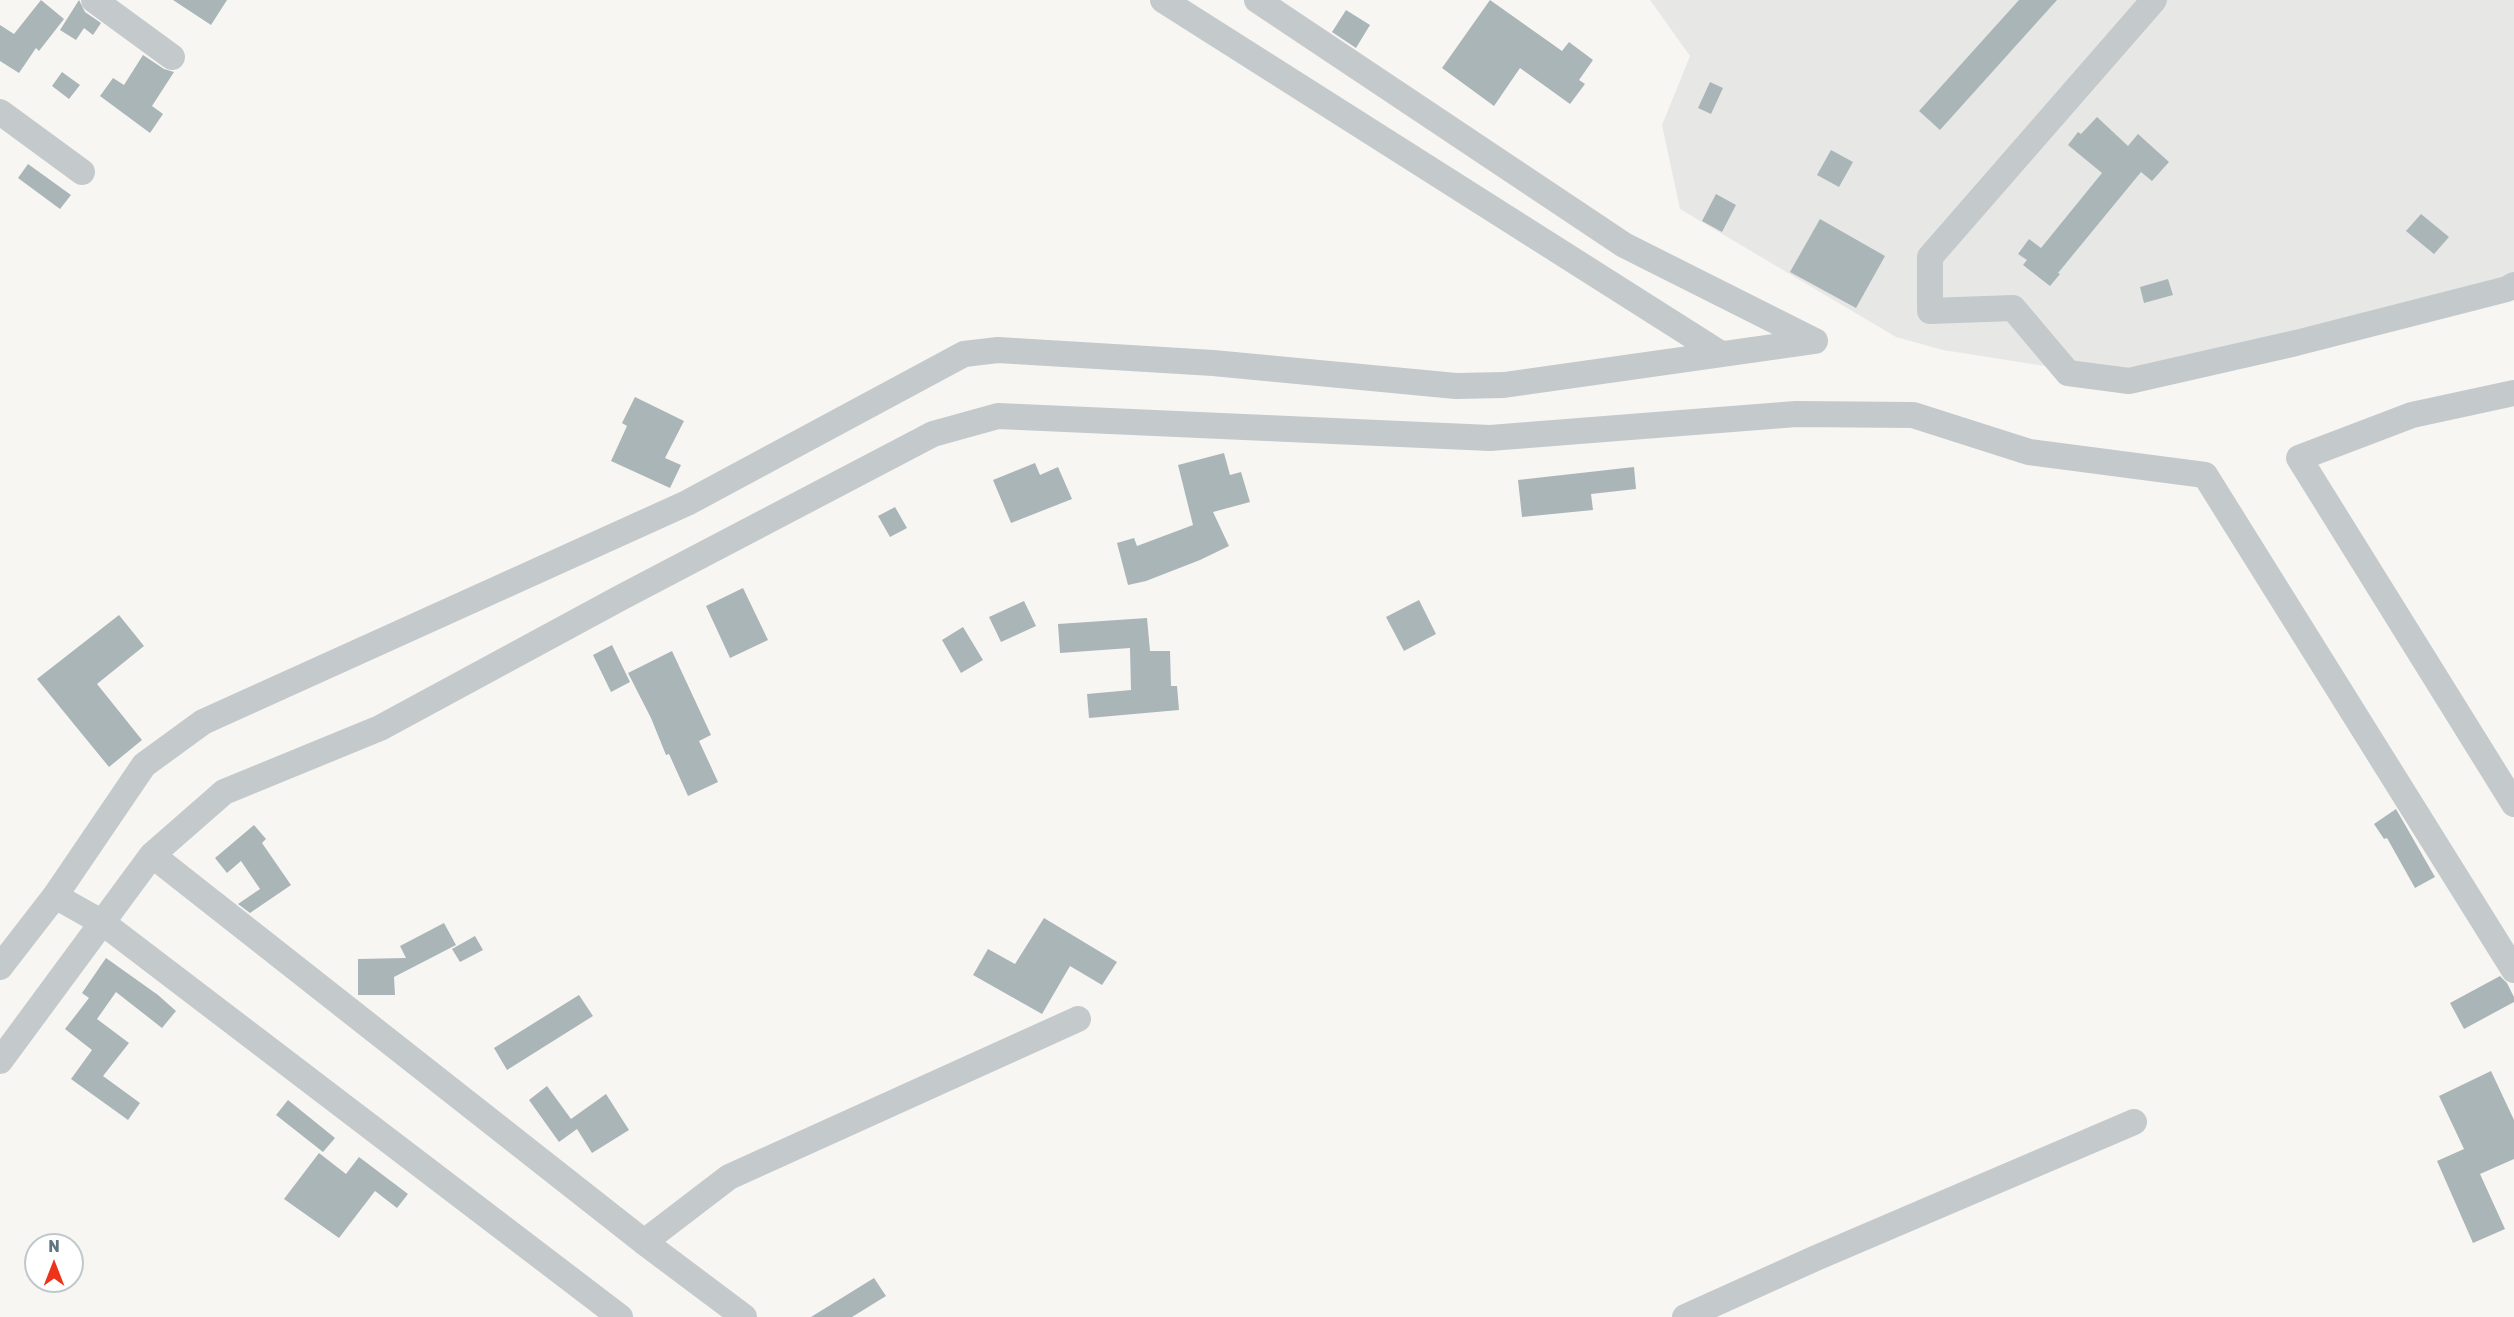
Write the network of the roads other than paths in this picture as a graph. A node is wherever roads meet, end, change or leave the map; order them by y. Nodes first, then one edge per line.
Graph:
1 (94, 0) edge
2 (1163, 0) edge
3 (1257, 0) edge
4 (2154, 0) edge
5 (172, 57) dead end
6 (0, 112) edge
7 (82, 172) dead end
8 (2514, 285) edge
9 (1720, 354) junction
10 (2514, 393) edge
11 (2514, 804) edge
12 (152, 855) junction
13 (55, 896) junction
14 (104, 923) junction
15 (0, 967) edge
16 (2514, 970) edge
17 (1078, 1019) dead end
18 (0, 1061) edge
19 (2134, 1122) dead end
20 (644, 1242) junction
21 (620, 1317) edge
22 (744, 1317) edge
23 (1685, 1317) edge

1 - 5 street
2 - 9 street
3 - 9 street
4 - 8 street
6 - 7 street
9 - 13 street
10 - 11 street
12 - 14 street
12 - 16 street
12 - 20 street
13 - 14 street
13 - 15 street
14 - 18 street
14 - 21 street
17 - 20 street
19 - 23 street
20 - 22 street

